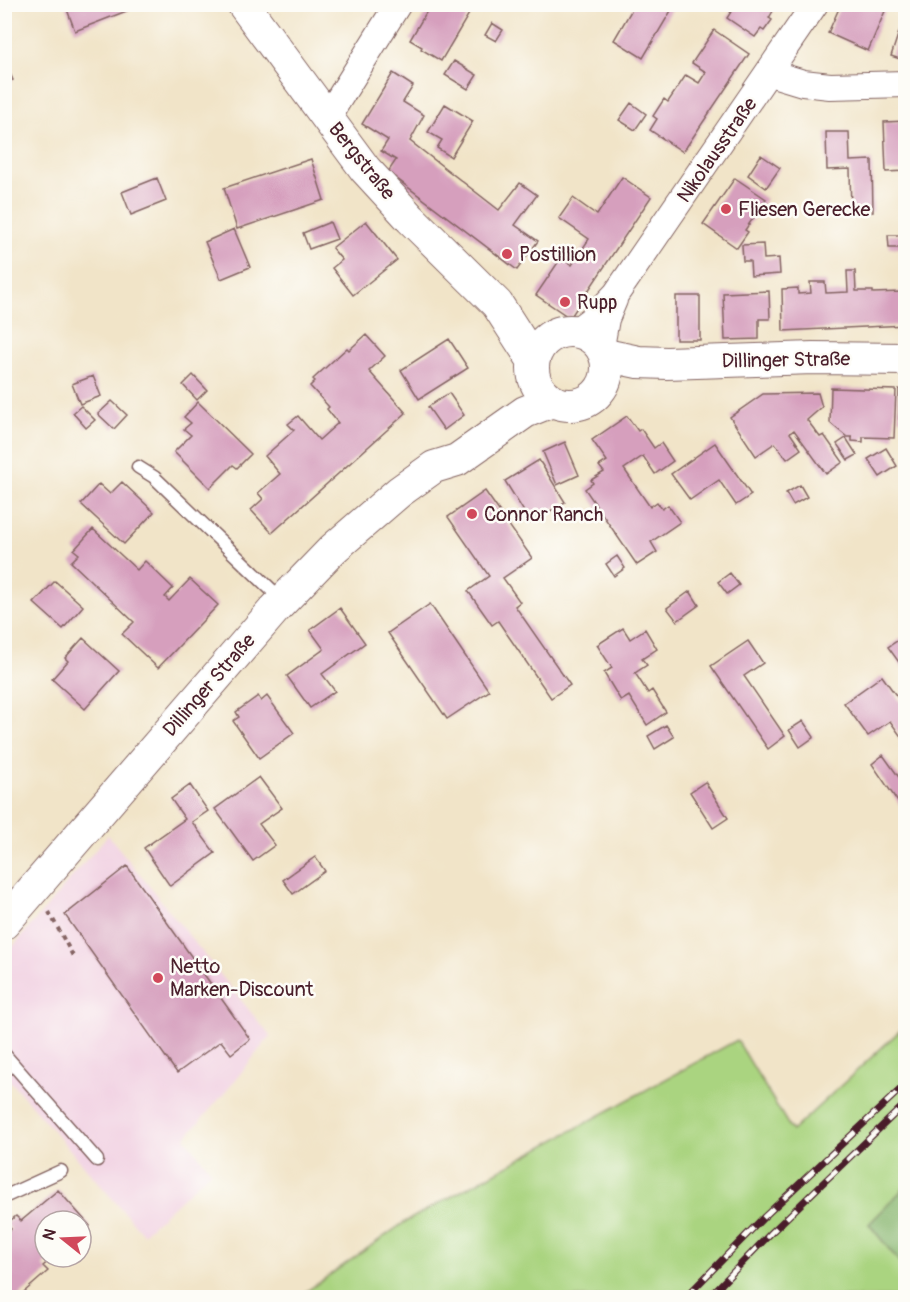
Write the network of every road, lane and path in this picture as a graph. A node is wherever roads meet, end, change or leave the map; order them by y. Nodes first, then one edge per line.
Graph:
1 (243, 4) edge
2 (398, 4) edge
3 (815, 4) edge
4 (770, 73) junction
5 (906, 84) edge
6 (327, 118) junction
7 (497, 304) junction
8 (584, 342) junction
9 (906, 359) edge
10 (667, 363) junction
11 (540, 380) junction
12 (602, 388) junction
13 (138, 467) dead end
14 (282, 601) junction
15 (35, 888) junction
16 (4, 923) edge
17 (73, 956) dead end
18 (4, 1054) edge
19 (97, 1160) dead end
20 (61, 1171) dead end
21 (4, 1197) edge

1 - 6 street, Bergstraße
2 - 6 street
3 - 4 street, Nikolausstraße
4 - 5 street
4 - 8 street, Nikolausstraße
6 - 7 street, Bergstraße
7 - 8 street, Bergstraße
7 - 11 street, Bergstraße
8 - 10 street, Dillinger Straße
8 - 11 street
8 - 12 street
9 - 10 street, Dillinger Straße
10 - 12 street, Dillinger Straße
11 - 12 street, Dillinger Straße
11 - 14 street, Dillinger Straße
13 - 14 lane
14 - 15 street, Dillinger Straße
15 - 16 street, Dillinger Straße
15 - 17 path
18 - 19 lane
20 - 21 lane

